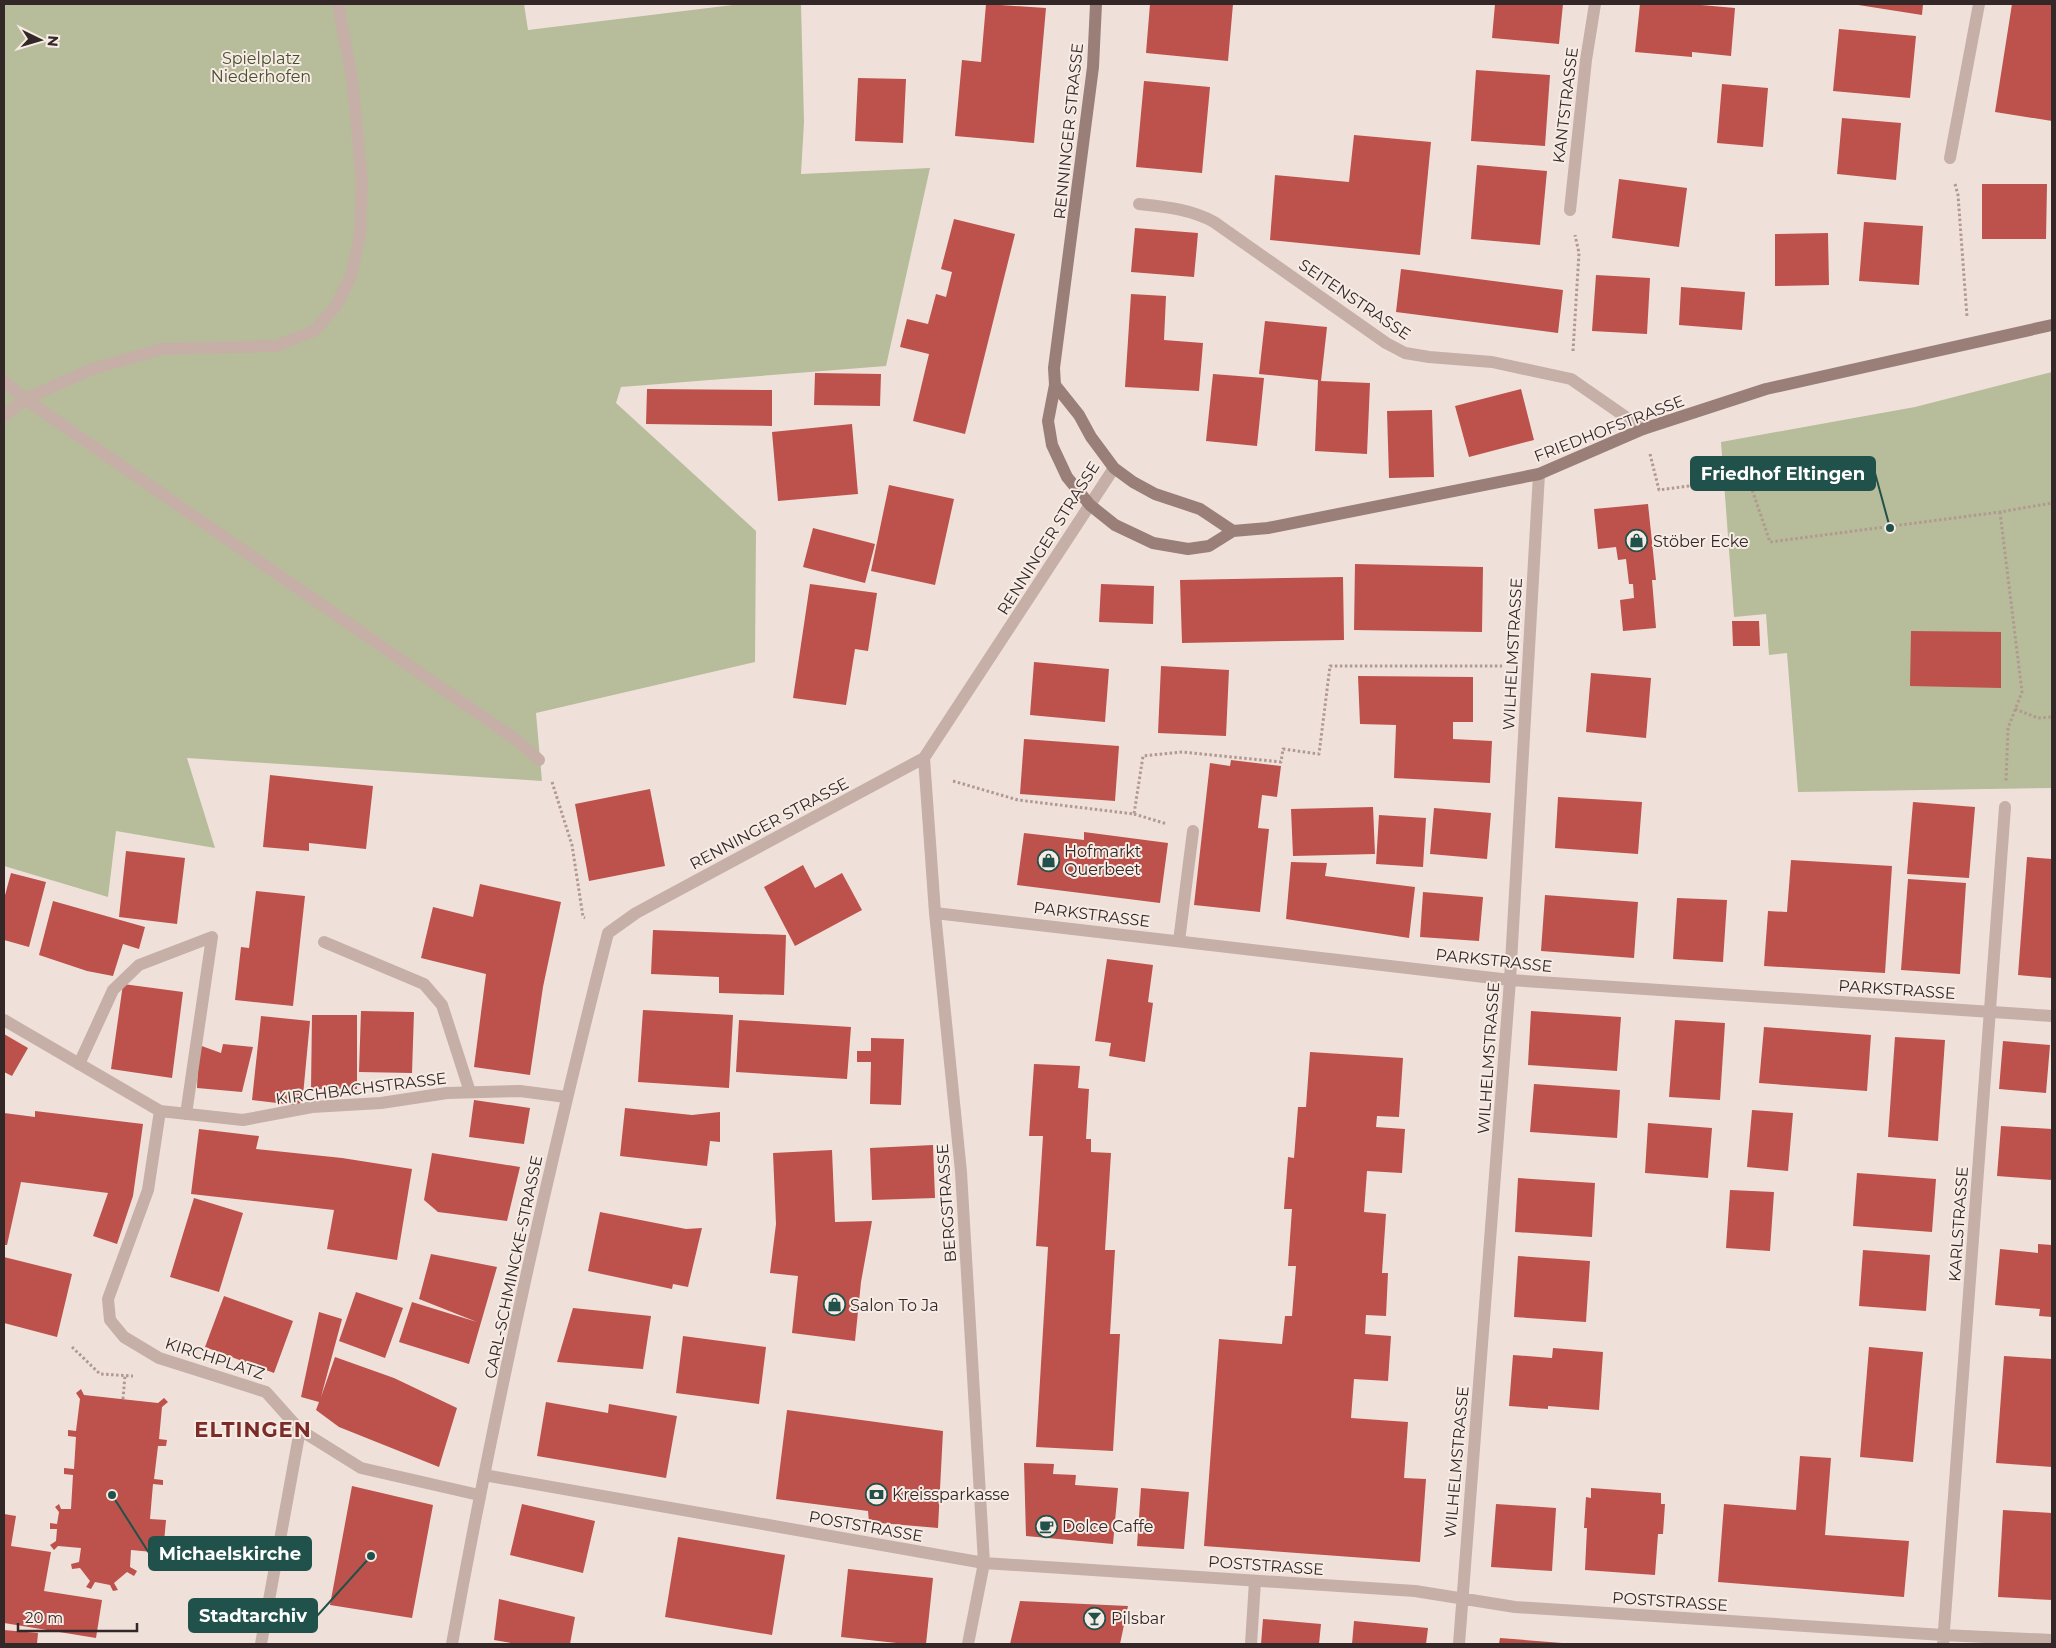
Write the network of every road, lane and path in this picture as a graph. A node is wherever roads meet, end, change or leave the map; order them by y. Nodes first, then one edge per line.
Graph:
1 (338, 4) edge
2 (1096, 4) edge
3 (1595, 4) edge
4 (1979, 4) edge
5 (1950, 158) joint
6 (1139, 204) dead end
7 (1570, 210) joint
8 (2052, 325) edge
9 (1969, 342) junction
10 (1571, 379) junction
11 (4, 382) edge
12 (1055, 386) junction
13 (25, 399) junction
14 (4, 416) edge
15 (1643, 429) junction
16 (1114, 468) junction
17 (1539, 474) junction
18 (2052, 503) edge
19 (1090, 505) junction
20 (2000, 512) junction
21 (1233, 531) junction
22 (1528, 666) junction
23 (2015, 709) junction
24 (2052, 716) edge
25 (924, 758) junction
26 (539, 760) joint
27 (925, 772) junction
28 (2005, 807) joint
29 (1134, 814) junction
30 (1193, 831) joint
31 (935, 912) junction
32 (608, 933) junction
33 (1179, 941) junction
34 (324, 942) dead end
35 (1510, 980) junction
36 (1990, 1012) junction
37 (2052, 1016) edge
38 (4, 1020) edge
39 (79, 1064) junction
40 (470, 1092) junction
41 (566, 1097) junction
42 (160, 1111) junction
43 (186, 1114) junction
44 (72, 1347) dead end
45 (123, 1399) dead end
46 (300, 1430) junction
47 (484, 1475) junction
48 (479, 1495) junction
49 (984, 1563) junction
50 (1256, 1581) junction
51 (1461, 1599) junction
52 (1943, 1640) edge
53 (2052, 1640) edge
54 (260, 1644) edge
55 (452, 1644) edge
56 (968, 1644) edge
57 (1251, 1644) edge
58 (1459, 1644) edge

1 - 13 street
2 - 12 street, RENNINGER STRASSE
3 - 7 street, KANTSTRASSE
4 - 5 street
5 - 9 path
6 - 10 street, SEITENSTRASSE
7 - 10 path
8 - 9 street, FRIEDHOFSTRASSE
9 - 15 street, FRIEDHOFSTRASSE
10 - 15 street, SEITENSTRASSE
11 - 13 street
12 - 16 street, RENNINGER STRASSE
12 - 19 street, FRIEDHOFSTRASSE
13 - 14 street
13 - 26 street
15 - 17 street, FRIEDHOFSTRASSE
15 - 20 path
16 - 19 street, RENNINGER STRASSE
16 - 21 street
17 - 21 street, FRIEDHOFSTRASSE
17 - 22 street, WILHELMSTRASSE
18 - 20 path
19 - 21 street, FRIEDHOFSTRASSE
19 - 25 street, RENNINGER STRASSE
20 - 23 path
22 - 29 path
22 - 35 street, WILHELMSTRASSE
23 - 24 path
23 - 28 path
25 - 27 street, BERGSTRASSE
25 - 32 street, RENNINGER STRASSE
26 - 32 path
27 - 29 path
27 - 31 street, BERGSTRASSE
28 - 36 street, KARLSTRASSE
29 - 30 path
30 - 33 street
31 - 33 street, PARKSTRASSE
31 - 49 street, BERGSTRASSE
32 - 41 street, CARL-SCHMINCKE-STRASSE
33 - 35 street, PARKSTRASSE
34 - 40 street
35 - 36 street, PARKSTRASSE
35 - 51 street, WILHELMSTRASSE
36 - 37 street, PARKSTRASSE
36 - 52 street, KARLSTRASSE
38 - 39 street, KIRCHBACHSTRASSE
39 - 42 street, KIRCHBACHSTRASSE
39 - 43 street
40 - 41 street, KIRCHBACHSTRASSE
40 - 43 street, KIRCHBACHSTRASSE
41 - 47 street, CARL-SCHMINCKE-STRASSE
42 - 43 street, KIRCHBACHSTRASSE
42 - 46 street, KIRCHPLATZ
44 - 45 path
46 - 48 street, KIRCHPLATZ
46 - 54 street
47 - 48 street, CARL-SCHMINCKE-STRASSE
47 - 49 street, POSTSTRASSE
48 - 55 street, CARL-SCHMINCKE-STRASSE
49 - 50 street, POSTSTRASSE
49 - 56 street, BERGSTRASSE
50 - 51 street, POSTSTRASSE
50 - 57 street
51 - 52 street, POSTSTRASSE
51 - 58 street, WILHELMSTRASSE
52 - 53 street, POSTSTRASSE

